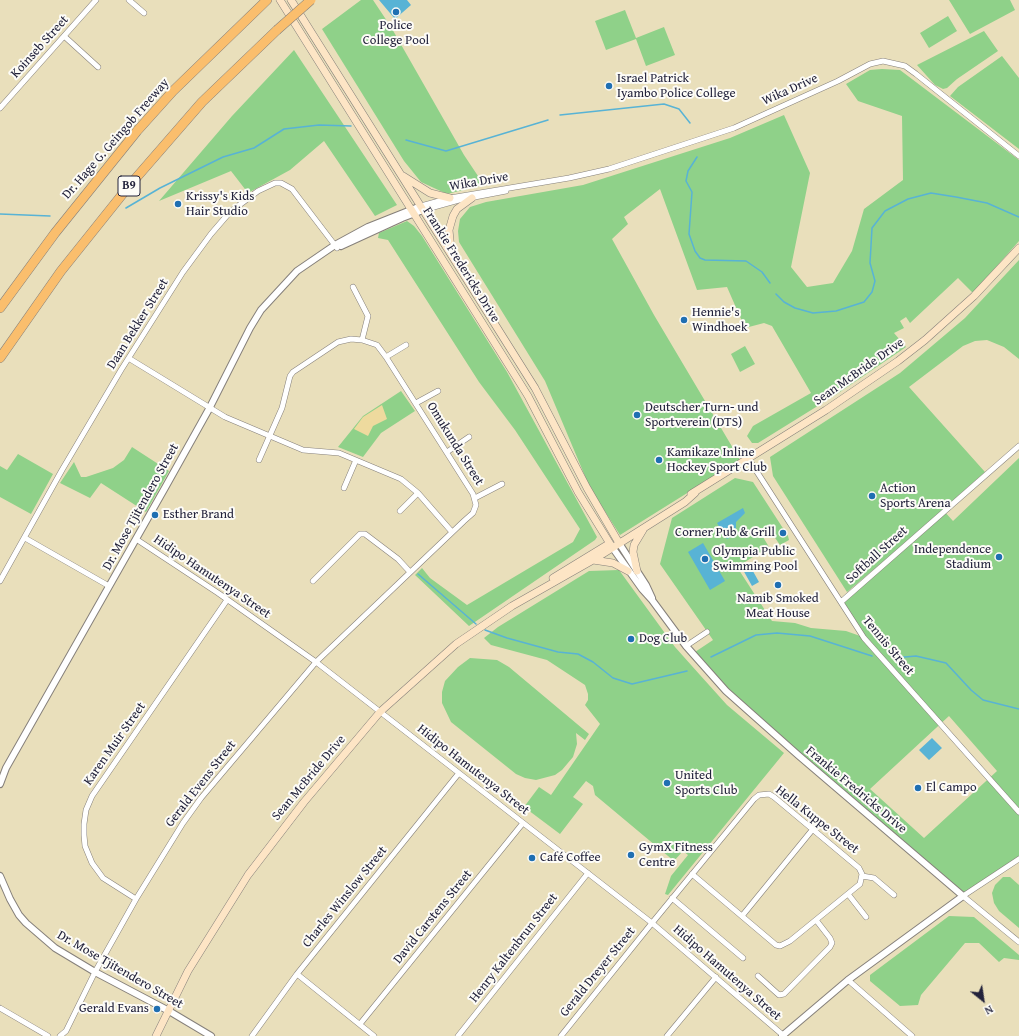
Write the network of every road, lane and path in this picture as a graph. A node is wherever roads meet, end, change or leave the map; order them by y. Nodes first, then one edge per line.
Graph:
1 (96, 0) edge
2 (129, 0) edge
3 (280, 0) edge
4 (292, 0) edge
5 (311, 0) edge
6 (264, 3) edge
7 (144, 13) dead end
8 (64, 36) junction
9 (98, 67) dead end
10 (0, 108) edge
11 (1019, 156) edge
12 (401, 175) junction
13 (542, 183) junction
14 (450, 198) junction
15 (472, 198) junction
16 (422, 208) junction
17 (413, 211) junction
18 (336, 246) junction
19 (1019, 248) edge
20 (452, 254) junction
21 (353, 287) dead end
22 (0, 308) edge
23 (362, 340) junction
24 (406, 345) dead end
25 (386, 357) junction
26 (0, 358) edge
27 (130, 359) junction
28 (438, 391) dead end
29 (416, 403) junction
30 (209, 409) junction
31 (270, 435) junction
32 (469, 437) dead end
33 (1019, 446) edge
34 (448, 452) junction
35 (748, 458) junction
36 (259, 460) dead end
37 (356, 460) junction
38 (502, 484) dead end
39 (344, 488) dead end
40 (695, 492) junction
41 (418, 493) junction
42 (475, 498) junction
43 (400, 511) dead end
44 (645, 527) junction
45 (452, 532) junction
46 (25, 538) junction
47 (136, 540) junction
48 (614, 543) junction
49 (593, 560) junction
50 (628, 571) junction
51 (410, 572) junction
52 (637, 572) junction
53 (0, 581) edge
54 (313, 581) dead end
55 (109, 586) junction
56 (540, 590) junction
57 (227, 600) junction
58 (652, 600) junction
59 (841, 602) junction
60 (707, 632) dead end
61 (686, 646) junction
62 (316, 662) junction
63 (380, 712) junction
64 (459, 773) junction
65 (0, 784) edge
66 (1019, 812) edge
67 (524, 824) junction
68 (813, 829) junction
69 (1019, 859) edge
70 (588, 873) junction
71 (692, 874) junction
72 (0, 876) edge
73 (862, 876) junction
74 (848, 894) junction
75 (894, 895) dead end
76 (963, 896) junction
77 (672, 898) junction
78 (136, 899) junction
79 (742, 916) junction
80 (866, 917) dead end
81 (816, 920) junction
82 (652, 923) junction
83 (1019, 942) edge
84 (742, 958) dead end
85 (95, 972) junction
86 (297, 974) junction
87 (758, 976) dead end
88 (716, 977) junction
89 (848, 980) junction
90 (0, 1008) edge
91 (169, 1010) junction
92 (360, 1024) junction
93 (48, 1036) edge
94 (60, 1036) edge
95 (156, 1036) edge
96 (211, 1036) edge
97 (252, 1036) edge
98 (374, 1036) edge
99 (458, 1036) edge
100 (560, 1036) edge
101 (667, 1036) edge
102 (783, 1036) edge
103 (912, 1036) edge

1 - 8 street, Koinseb Street
2 - 7 street
3 - 17 main road, Frankie Fredericks Drive
4 - 12 main road, Frankie Fredericks Drive
5 - 26 highway, B9, bridge
6 - 22 highway, Dr. Hage G. Geingob Freeway / B9
8 - 9 street
8 - 10 street, Koinseb Street
11 - 13 street, Wika Drive
12 - 14 main road
12 - 16 main road, Frankie Fredericks Drive
13 - 14 street, Wika Drive
13 - 15 street, Wika Drive
14 - 16 street, Wika Drive
15 - 16 street, Wika Drive
15 - 20 main road
16 - 17 street, Dr. Mose Tjitendero Street
16 - 20 main road, Frankie Fredericks Drive
17 - 18 street, Dr. Mose Tjitendero Street
17 - 48 main road, Frankie Fredericks Drive
18 - 27 street, Daan Bekker Street
18 - 30 street, Dr. Mose Tjitendero Street
19 - 35 main road, Sean McBride Drive
20 - 48 main road, Frankie Fredericks Drive
21 - 23 street
23 - 25 street, Omukunda Street
23 - 31 street, Omukunda Street
24 - 25 street
25 - 29 street, Omukunda Street
27 - 30 street
27 - 46 street, Daan Bekker Street
28 - 29 street
29 - 34 street, Omukunda Street
30 - 31 street
30 - 47 street, Dr. Mose Tjitendero Street
31 - 36 street, Omukunda Street
31 - 37 street
32 - 34 street
33 - 59 street, Softball Street
34 - 42 street, Omukunda Street
35 - 40 main road, Sean McBride Drive
35 - 59 street, Tennis Street
37 - 39 street
37 - 41 street
38 - 42 street
40 - 44 main road, Sean McBride Drive
40 - 48 main road, Sean McBride Drive
41 - 43 street
41 - 45 street
42 - 45 street, Omukunda Street
44 - 48 main road, Sean McBride Drive
44 - 52 main road
45 - 51 street, Omukunda Street
46 - 53 street, Daan Bekker Street
46 - 55 street
47 - 55 street, Dr. Mose Tjitendero Street
47 - 57 street, Hidipo Hamutenya Street
48 - 49 main road, Sean McBride Drive
48 - 50 street, Frankie Fredricks Drive
48 - 52 street, Frankie Fredricks Drive
48 - 56 main road, Sean McBride Drive
49 - 50 main road
49 - 56 main road, Sean McBride Drive
50 - 58 street, Frankie Fredricks Drive
51 - 54 street
51 - 62 street, Omukunda Street
52 - 58 street, Frankie Fredricks Drive
55 - 65 street, Dr. Mose Tjitendero Street
56 - 63 main road, Sean McBride Drive
57 - 62 street, Hidipo Hamutenya Street
57 - 78 street, Karen Muir Street
58 - 61 street, Frankie Fredricks Drive
59 - 66 street, Tennis Street
60 - 61 street
61 - 76 street, Frankie Fredricks Drive
62 - 63 street, Hidipo Hamutenya Street
62 - 78 street, Gerald Evens Street
63 - 64 street, Hidipo Hamutenya Street
63 - 91 main road, Sean McBride Drive
64 - 67 street, Hidipo Hamutenya Street
64 - 86 street, Charles Winslow Street
67 - 70 street, Hidipo Hamutenya Street
67 - 92 street, David Carstens Street
68 - 71 street, Hella Kuppe Street
68 - 73 street, Hella Kuppe Street
68 - 79 street
69 - 76 street
70 - 82 street, Hidipo Hamutenya Street
70 - 99 street, Henry Kaltenbrun Street
71 - 77 street, Hella Kuppe Street
71 - 79 street
72 - 85 street, Dr. Mose Tjitendero Street
73 - 74 street
73 - 75 street
74 - 80 street
74 - 81 street
76 - 83 street, Frankie Fredricks Drive
76 - 89 street
77 - 82 street, Hella Kuppe Street
77 - 84 street
78 - 85 street, Gerald Evens Street
79 - 81 street
81 - 87 street
82 - 88 street, Hidipo Hamutenya Street
82 - 100 street, Gerald Dreyer Street
85 - 91 street, Dr. Mose Tjitendero Street
85 - 94 street
86 - 92 street
86 - 97 street, Charles Winslow Street
88 - 101 street
88 - 102 street, Hidipo Hamutenya Street
89 - 102 street
89 - 103 street
90 - 93 street
91 - 95 main road, Sean McBride Drive
91 - 96 street, Dr. Mose Tjitendero Street
92 - 98 street

